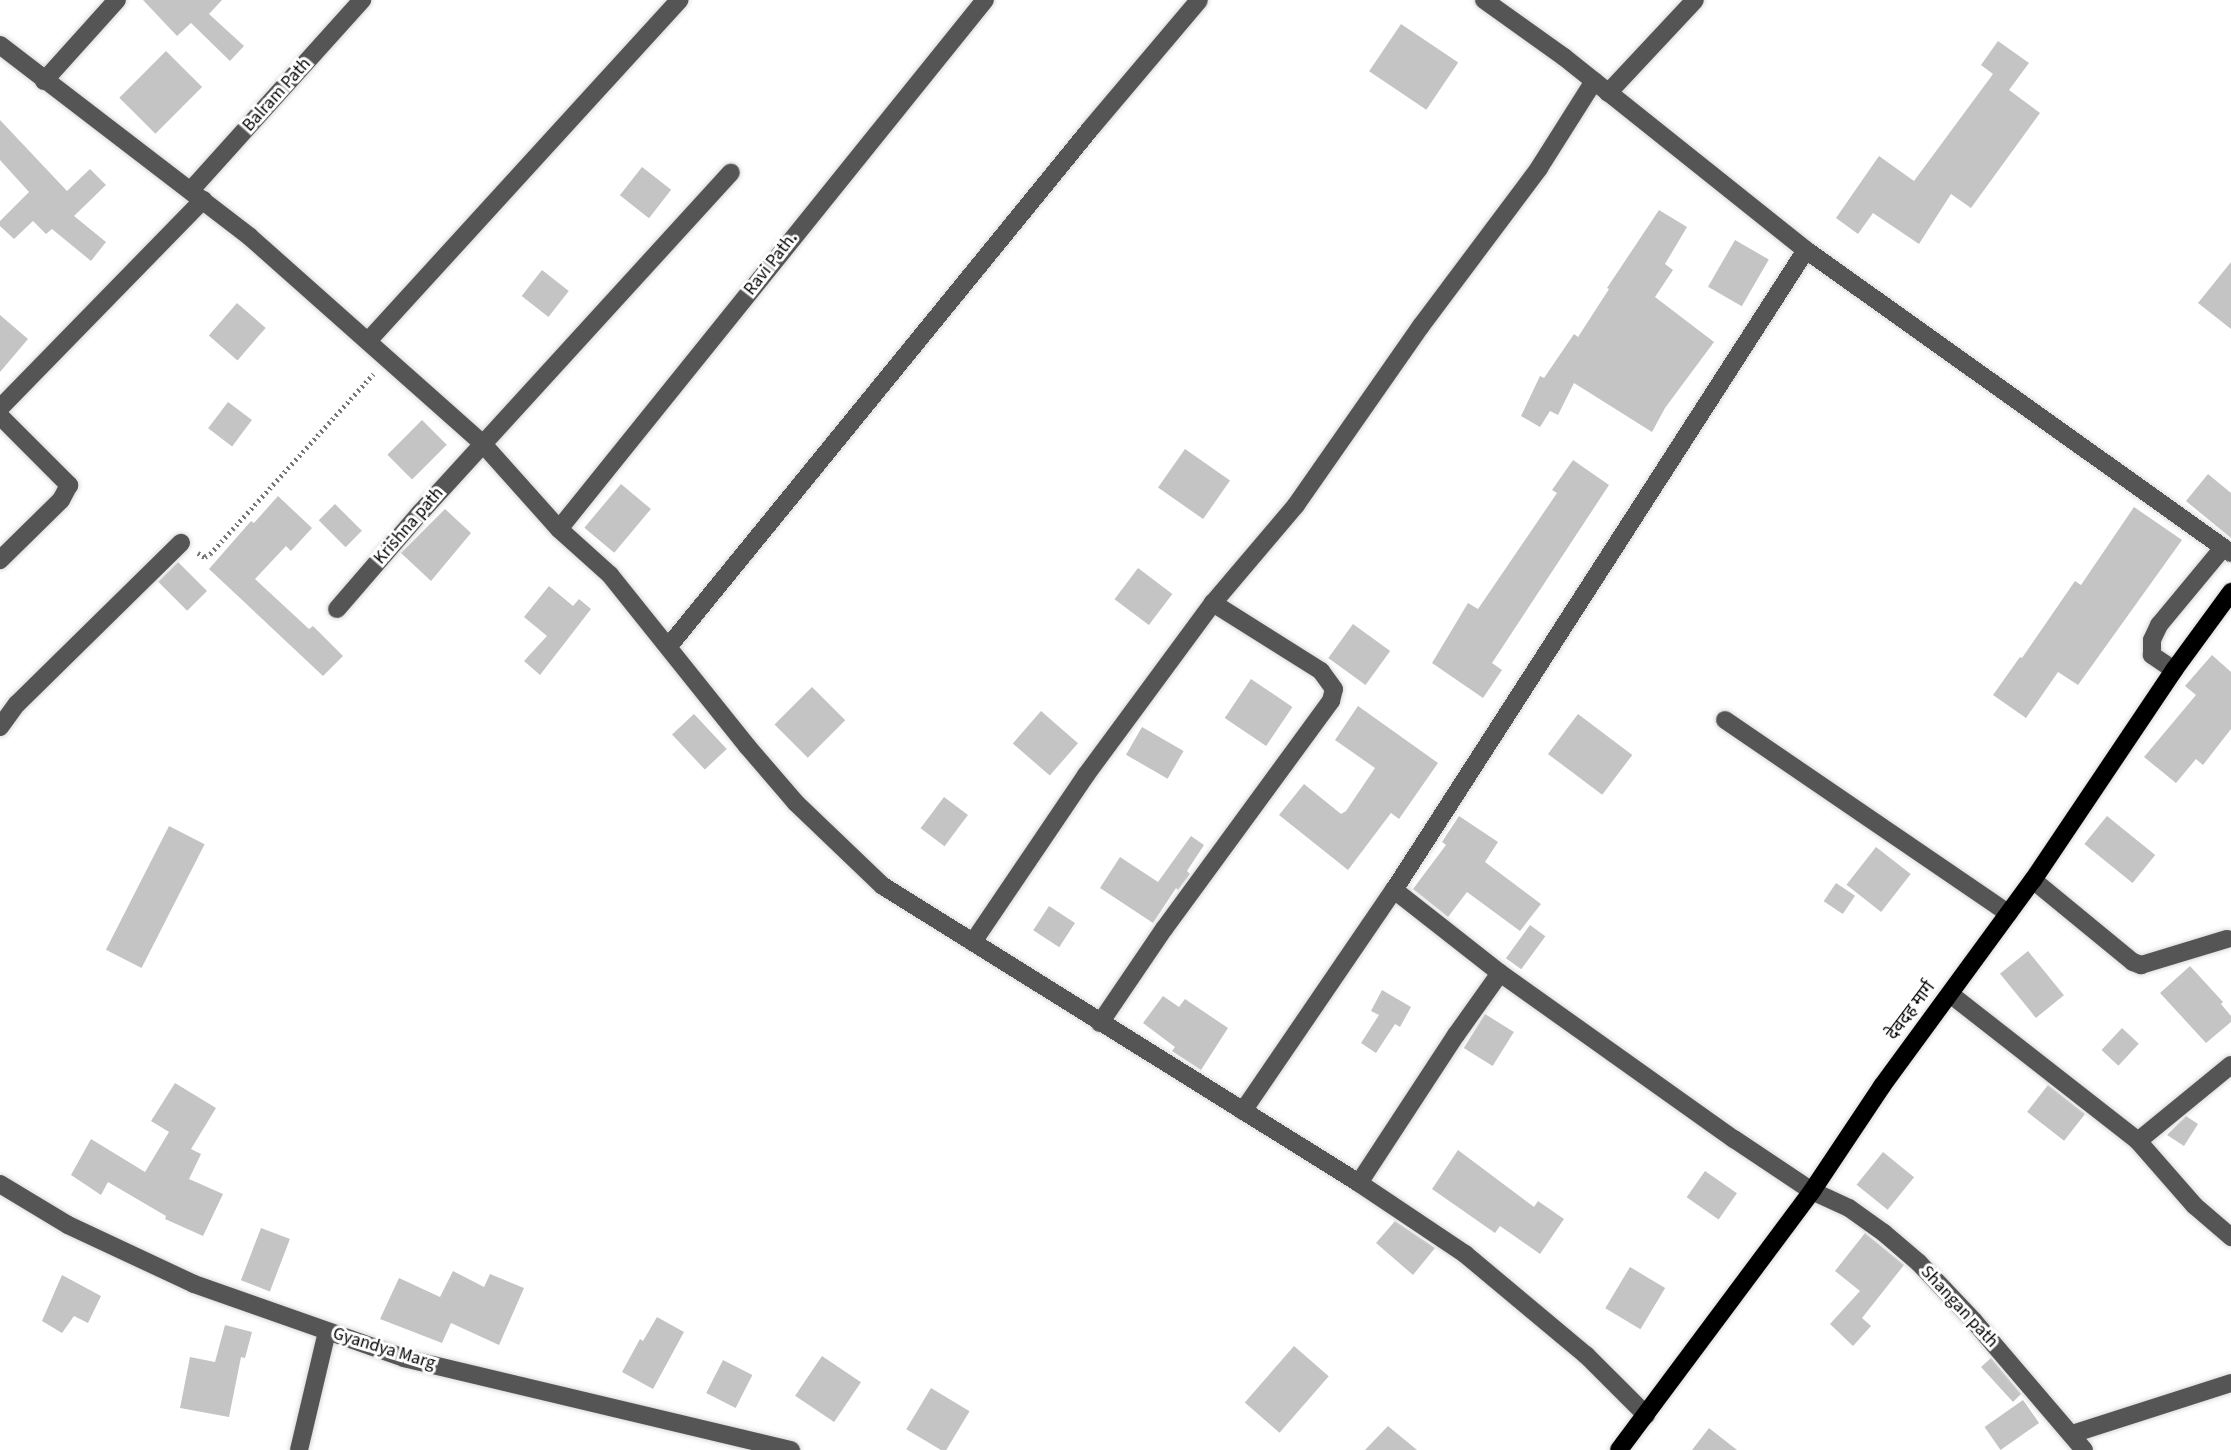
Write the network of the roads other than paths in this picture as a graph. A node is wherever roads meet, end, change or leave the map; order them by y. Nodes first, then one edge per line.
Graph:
1 (117, 0) edge
2 (362, 0) edge
3 (679, 0) edge
4 (985, 0) edge
5 (1199, 0) edge
6 (1484, 0) edge
7 (1695, 0) edge
8 (0, 45) edge
9 (44, 81) junction
10 (1601, 87) junction
11 (731, 173) dead end
12 (197, 195) junction
13 (1806, 250) junction
14 (368, 341) junction
15 (0, 408) edge
16 (0, 416) edge
17 (482, 444) junction
18 (559, 529) junction
19 (181, 543) road end
20 (2227, 550) edge
21 (0, 560) edge
22 (2231, 592) edge
23 (1213, 603) junction
24 (337, 609) dead end
25 (669, 646) junction
26 (2174, 670) junction
27 (1725, 720) dead end
28 (0, 727) edge
29 (2033, 880) junction
30 (1395, 890) junction
31 (2008, 913) junction
32 (2227, 939) dead end
33 (973, 942) junction
34 (1500, 973) junction
35 (1950, 994) junction
36 (1100, 1023) junction
37 (2231, 1065) edge
38 (1243, 1111) junction
39 (2138, 1141) junction
40 (1359, 1183) junction
41 (0, 1184) edge
42 (1812, 1191) junction
43 (2231, 1237) edge
44 (327, 1332) junction
45 (2231, 1383) edge
46 (1646, 1415) junction
47 (729, 1443) edge
48 (2080, 1445) edge
49 (299, 1450) edge
50 (791, 1450) edge
51 (1619, 1450) edge

1 - 9 street
2 - 12 street, Balram Path
3 - 14 street
4 - 18 street, Ravi Path.
5 - 25 street
6 - 10 street
7 - 10 street
8 - 9 street
9 - 12 street
10 - 13 street
10 - 23 street
11 - 17 street, Krishna path
12 - 14 street
12 - 15 street, Balram Path
13 - 20 street
13 - 30 street
14 - 17 street
16 - 21 street
17 - 18 street
17 - 24 street, Krishna path
18 - 25 street
19 - 28 street
20 - 26 street
22 - 26 main road, देवदह मार्ग
23 - 33 street
23 - 36 street
25 - 33 street
26 - 29 main road, देवदह मार्ग
27 - 31 street
29 - 31 main road, देवदह मार्ग
29 - 32 street
30 - 34 street, Shangan path
30 - 38 street
31 - 35 main road, देवदह मार्ग
33 - 36 street
34 - 40 street
34 - 42 street, Shangan path
35 - 39 street
35 - 42 main road, देवदह मार्ग
36 - 38 street
37 - 39 street
38 - 40 street
39 - 43 street
40 - 46 street
41 - 44 street, Gyandya Marg
42 - 46 main road, देवदह मार्ग
42 - 48 street, Shangan path
44 - 47 street, Gyandya Marg
44 - 49 street
45 - 48 street
46 - 51 main road, देवदह मार्ग
47 - 50 street, Gyandya Marg

